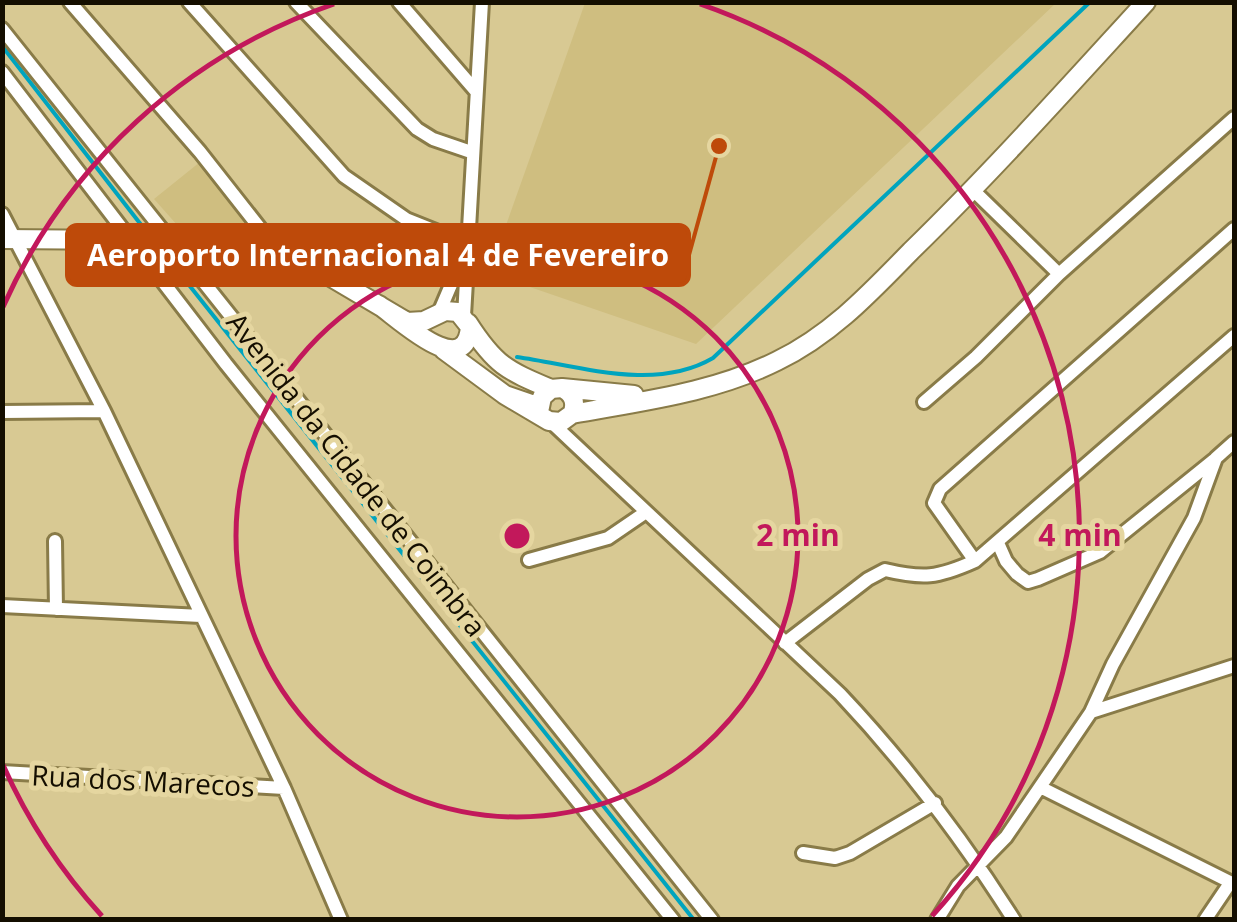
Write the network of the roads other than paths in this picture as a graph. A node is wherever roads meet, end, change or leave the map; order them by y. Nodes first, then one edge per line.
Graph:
1 (70, 2) edge
2 (188, 2) edge
3 (296, 2) edge
4 (399, 2) edge
5 (482, 2) edge
6 (1146, 2) edge
7 (2, 28) edge
8 (2, 72) edge
9 (475, 90) junction
10 (1234, 118) edge
11 (471, 152) junction
12 (973, 190) junction
13 (2, 214) edge
14 (1234, 228) edge
15 (135, 238) junction
16 (8, 239) edge
17 (168, 239) junction
18 (270, 242) junction
19 (465, 248) junction
20 (1058, 274) junction
21 (379, 305) junction
22 (436, 315) junction
23 (466, 318) junction
24 (1234, 336) edge
25 (441, 348) junction
26 (709, 388) junction
27 (556, 389) junction
28 (505, 395) junction
29 (924, 402) dead end
30 (104, 411) junction
31 (2, 412) edge
32 (563, 418) junction
33 (1234, 442) edge
34 (1216, 458) junction
35 (646, 512) junction
36 (56, 541) dead end
37 (998, 543) junction
38 (528, 560) dead end
39 (975, 562) junction
40 (2, 606) edge
41 (56, 609) junction
42 (201, 616) junction
43 (785, 643) junction
44 (1234, 666) edge
45 (1091, 712) junction
46 (2, 772) edge
47 (284, 788) junction
48 (1042, 788) junction
49 (935, 803) junction
50 (803, 853) dead end
51 (980, 866) junction
52 (1232, 884) edge
53 (341, 920) edge
54 (673, 920) edge
55 (712, 920) edge
56 (936, 920) edge
57 (1014, 920) edge
58 (1205, 920) edge

1 - 18 street
2 - 19 street
3 - 11 street
4 - 9 street
5 - 9 street
6 - 12 street
7 - 17 street, Avenida da Cidade de Coimbra
8 - 15 street, Avenida da Cidade de Coimbra
9 - 11 street
10 - 20 street
11 - 19 street
12 - 20 street
12 - 26 street
13 - 16 street
14 - 39 street
15 - 16 street
15 - 17 street
15 - 54 street, Avenida da Cidade de Coimbra
16 - 30 street
17 - 18 street
17 - 55 street, Avenida da Cidade de Coimbra
18 - 21 street
19 - 22 street
19 - 23 street
20 - 29 street
21 - 22 street
21 - 25 street
22 - 23 street
22 - 25 street
23 - 25 street
23 - 27 street
24 - 37 street
25 - 28 street
26 - 27 street
26 - 32 street
27 - 28 street
27 - 32 street
28 - 32 street
30 - 31 street
30 - 42 street
32 - 35 street
33 - 34 street
34 - 37 street
34 - 45 street
35 - 38 street
35 - 43 street
36 - 41 street
37 - 39 street
39 - 43 street
40 - 41 street
41 - 42 street
42 - 47 street
43 - 49 street
44 - 45 street
45 - 48 street
46 - 47 street, Rua dos Marecos
47 - 53 street
48 - 51 street
48 - 52 street
49 - 50 street
49 - 51 street
51 - 56 street
51 - 57 street
52 - 58 street

